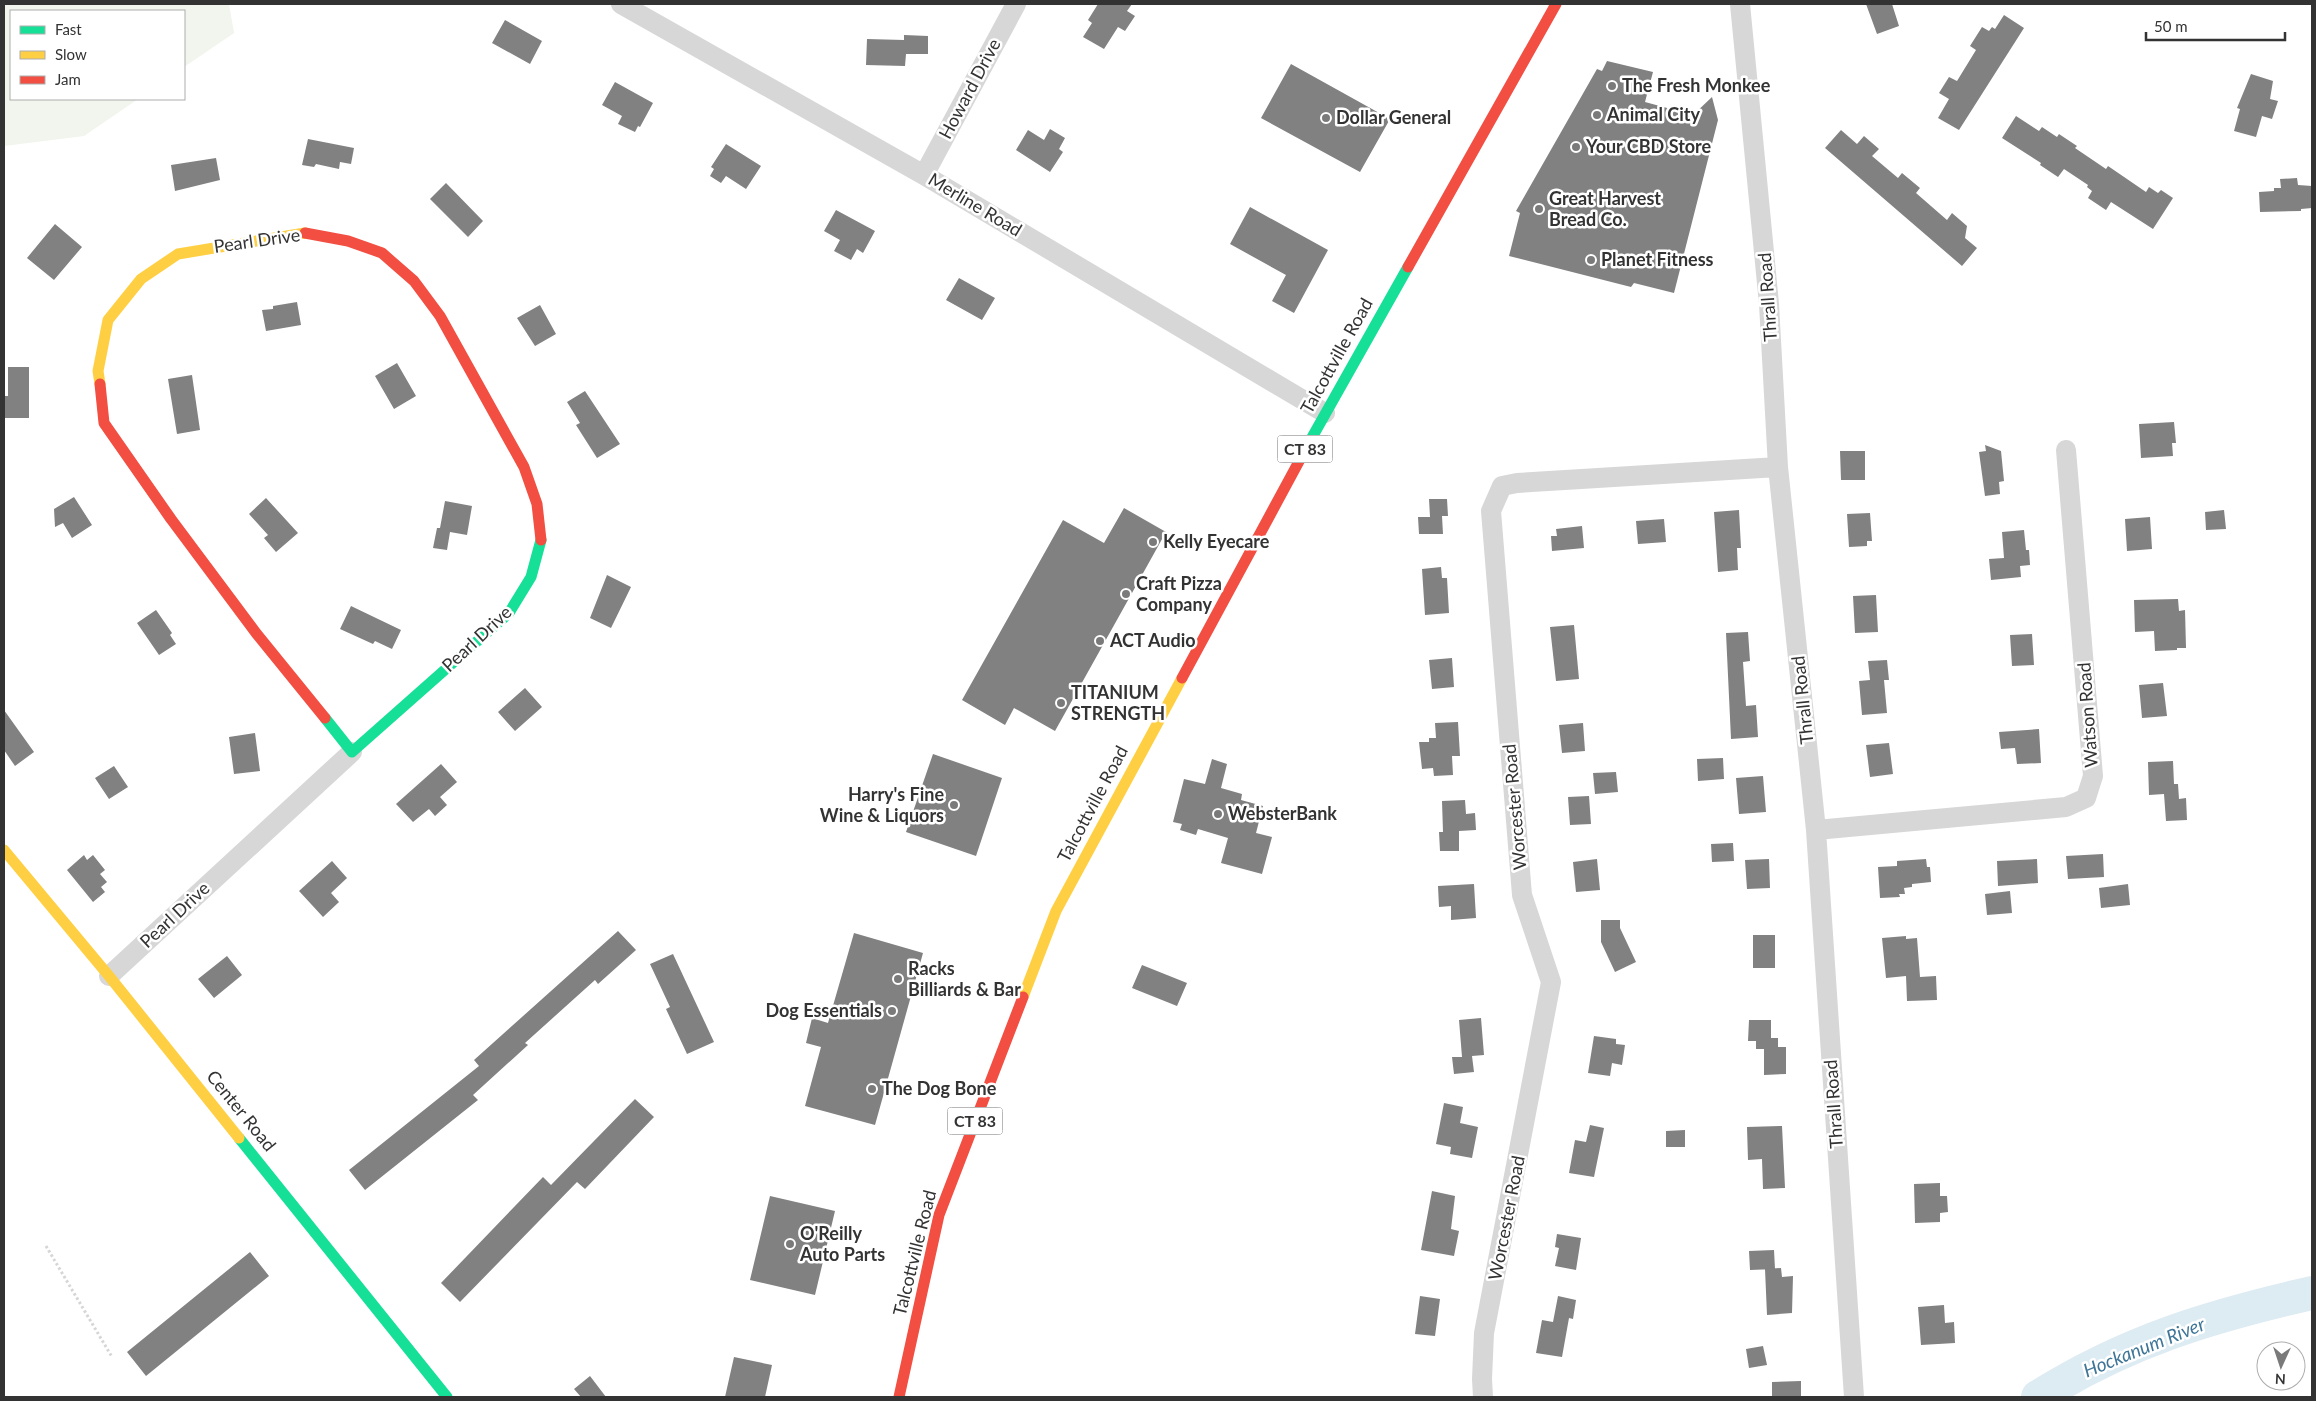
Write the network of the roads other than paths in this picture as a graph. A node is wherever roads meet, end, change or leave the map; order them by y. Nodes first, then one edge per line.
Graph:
1 (621, 4) edge
2 (1016, 4) edge
3 (1556, 4) edge
4 (1740, 4) edge
5 (924, 175) junction
6 (1325, 412) junction
7 (2066, 450) dead end
8 (1778, 467) junction
9 (352, 752) junction
10 (1816, 830) junction
11 (4, 850) edge
12 (109, 976) junction
13 (447, 1397) edge
14 (899, 1397) edge
15 (1483, 1397) edge
16 (1854, 1397) edge

1 - 5 street, Merline Road
2 - 5 street, Howard Drive
3 - 6 street, Talcottville Road / CT 83
4 - 8 street, Thrall Road
5 - 6 street, Merline Road
6 - 14 street, Talcottville Road / CT 83
7 - 10 street, Watson Road
8 - 10 street, Thrall Road
8 - 15 street, Worcester Road
9 - 9 street, Pearl Drive
9 - 12 street, Pearl Drive
10 - 16 street, Thrall Road
11 - 12 street, Center Road
12 - 13 street, Center Road

